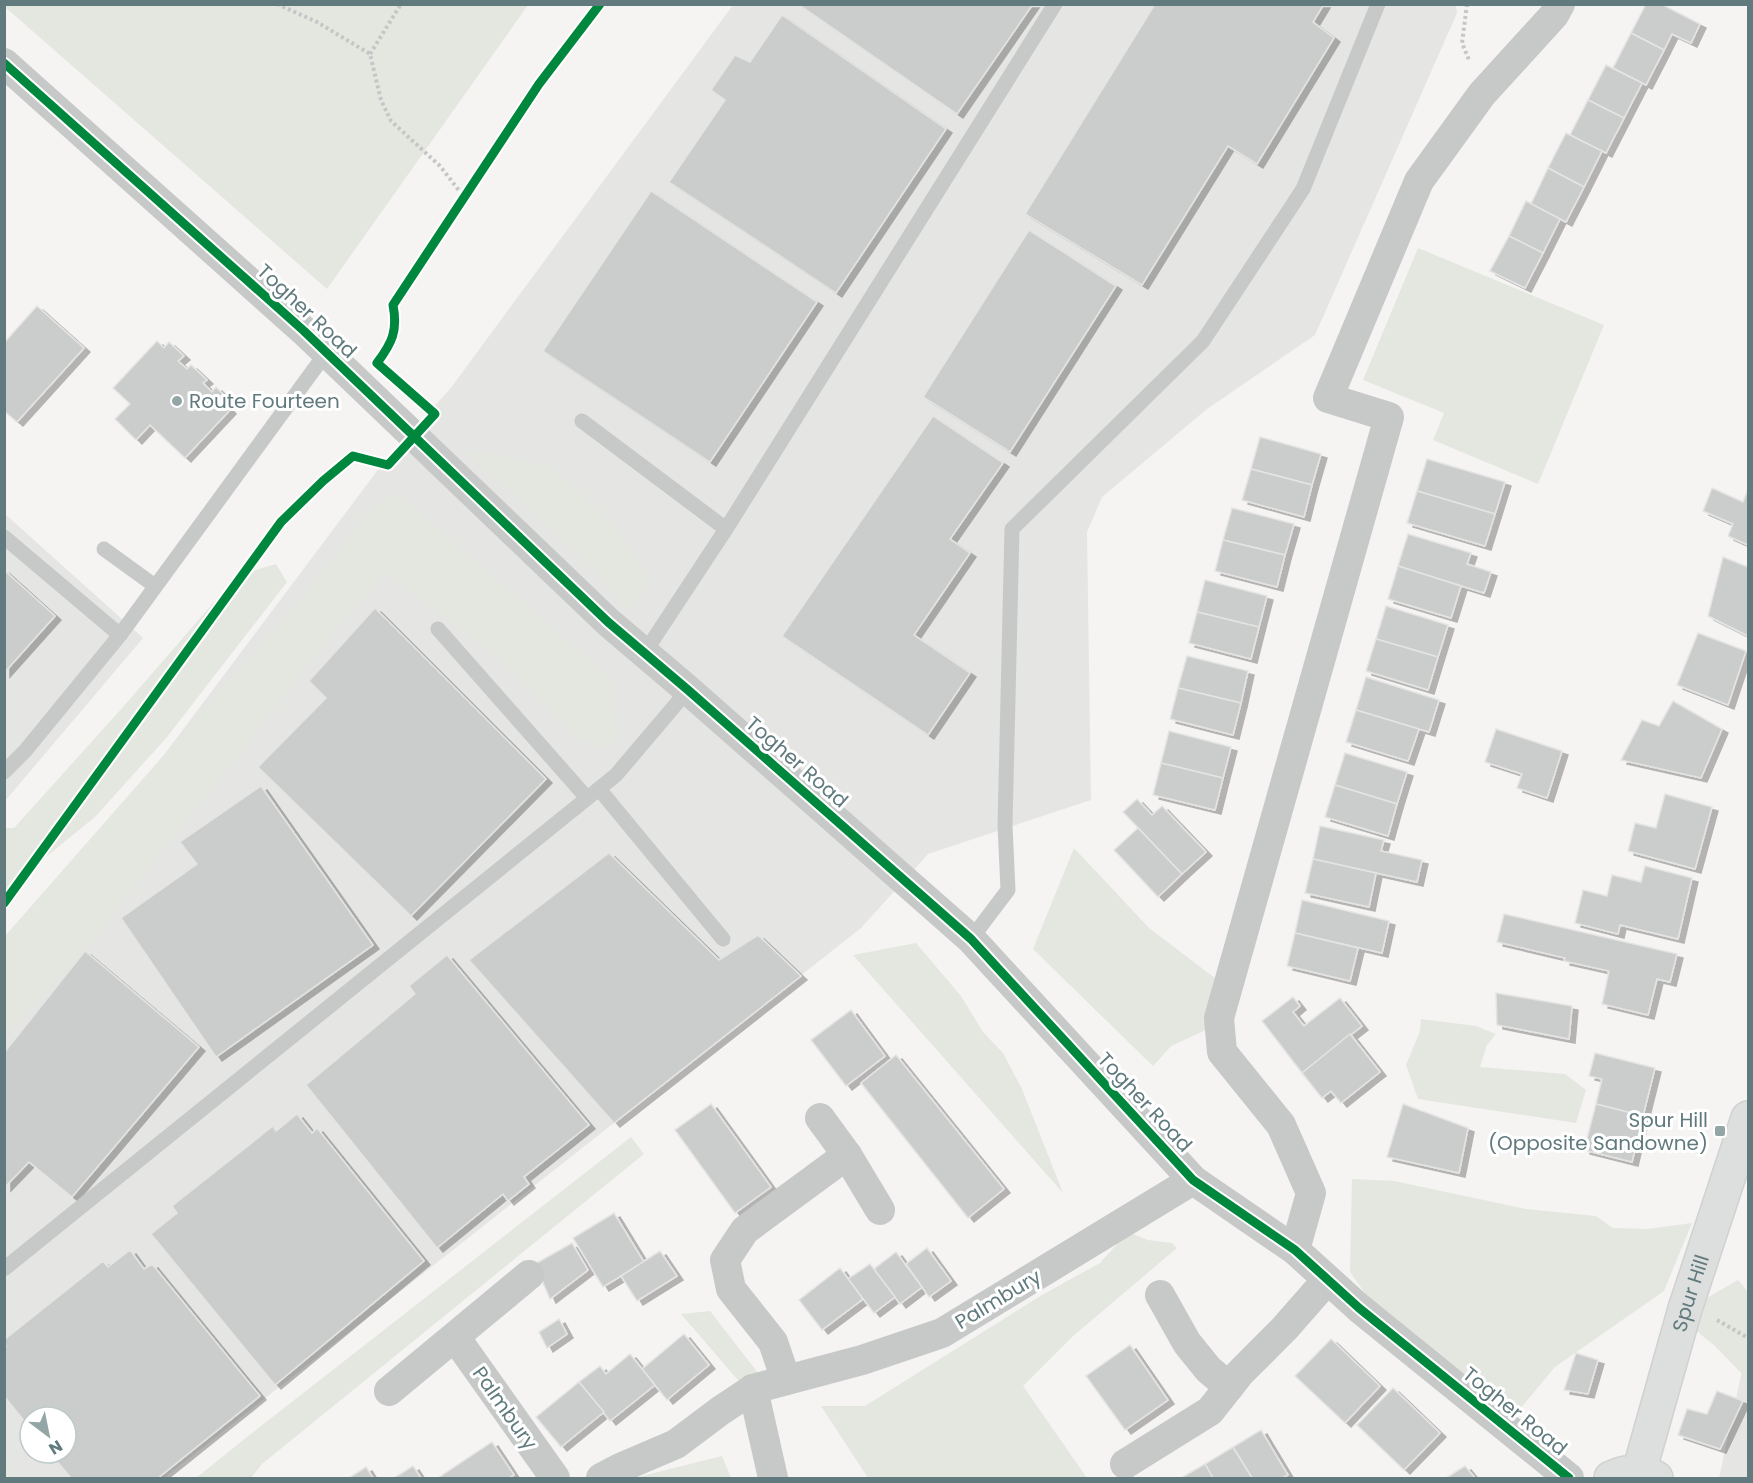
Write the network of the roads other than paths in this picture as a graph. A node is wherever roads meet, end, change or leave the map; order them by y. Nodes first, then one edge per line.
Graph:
1 (1055, 4) edge
2 (1378, 4) edge
3 (1560, 4) edge
4 (4, 63) edge
5 (326, 353) junction
6 (582, 421) dead end
7 (726, 529) junction
8 (4, 537) edge
9 (104, 549) dead end
10 (155, 586) junction
11 (438, 629) dead end
12 (120, 635) junction
13 (645, 652) junction
14 (688, 690) junction
15 (4, 772) edge
16 (593, 794) junction
17 (723, 939) dead end
18 (971, 939) junction
19 (820, 1118) dead end
20 (1749, 1118) edge
21 (847, 1155) junction
22 (1193, 1180) junction
23 (880, 1210) dead end
24 (1295, 1250) junction
25 (4, 1269) edge
26 (529, 1275) dead end
27 (1327, 1280) junction
28 (1160, 1295) dead end
29 (455, 1337) junction
30 (786, 1380) junction
31 (1229, 1387) junction
32 (753, 1389) junction
33 (389, 1391) dead end
34 (1125, 1464) dead end
35 (1635, 1476) edge
36 (555, 1479) edge
37 (601, 1479) edge
38 (773, 1479) edge
39 (1569, 1479) edge

1 - 7 lane
2 - 18 lane
3 - 24 street
4 - 5 street, Togher Road
5 - 10 lane
5 - 13 street, Togher Road
6 - 7 lane
7 - 13 lane
8 - 12 lane
9 - 10 lane
10 - 12 lane
11 - 16 lane
12 - 15 lane
13 - 14 street, Togher Road
14 - 16 lane
14 - 18 street, Togher Road
16 - 17 lane
16 - 25 lane
18 - 22 street, Togher Road
19 - 21 street
20 - 35 street, Spur Hill
21 - 23 street
21 - 30 street
22 - 24 street, Togher Road
22 - 30 street, Palmbury
24 - 27 street, Togher Road
26 - 29 street
27 - 31 street
27 - 39 street, Togher Road
28 - 31 street
29 - 33 street
29 - 36 street, Palmbury
30 - 32 street, Palmbury
31 - 34 street
32 - 37 street, Palmbury
32 - 38 street

